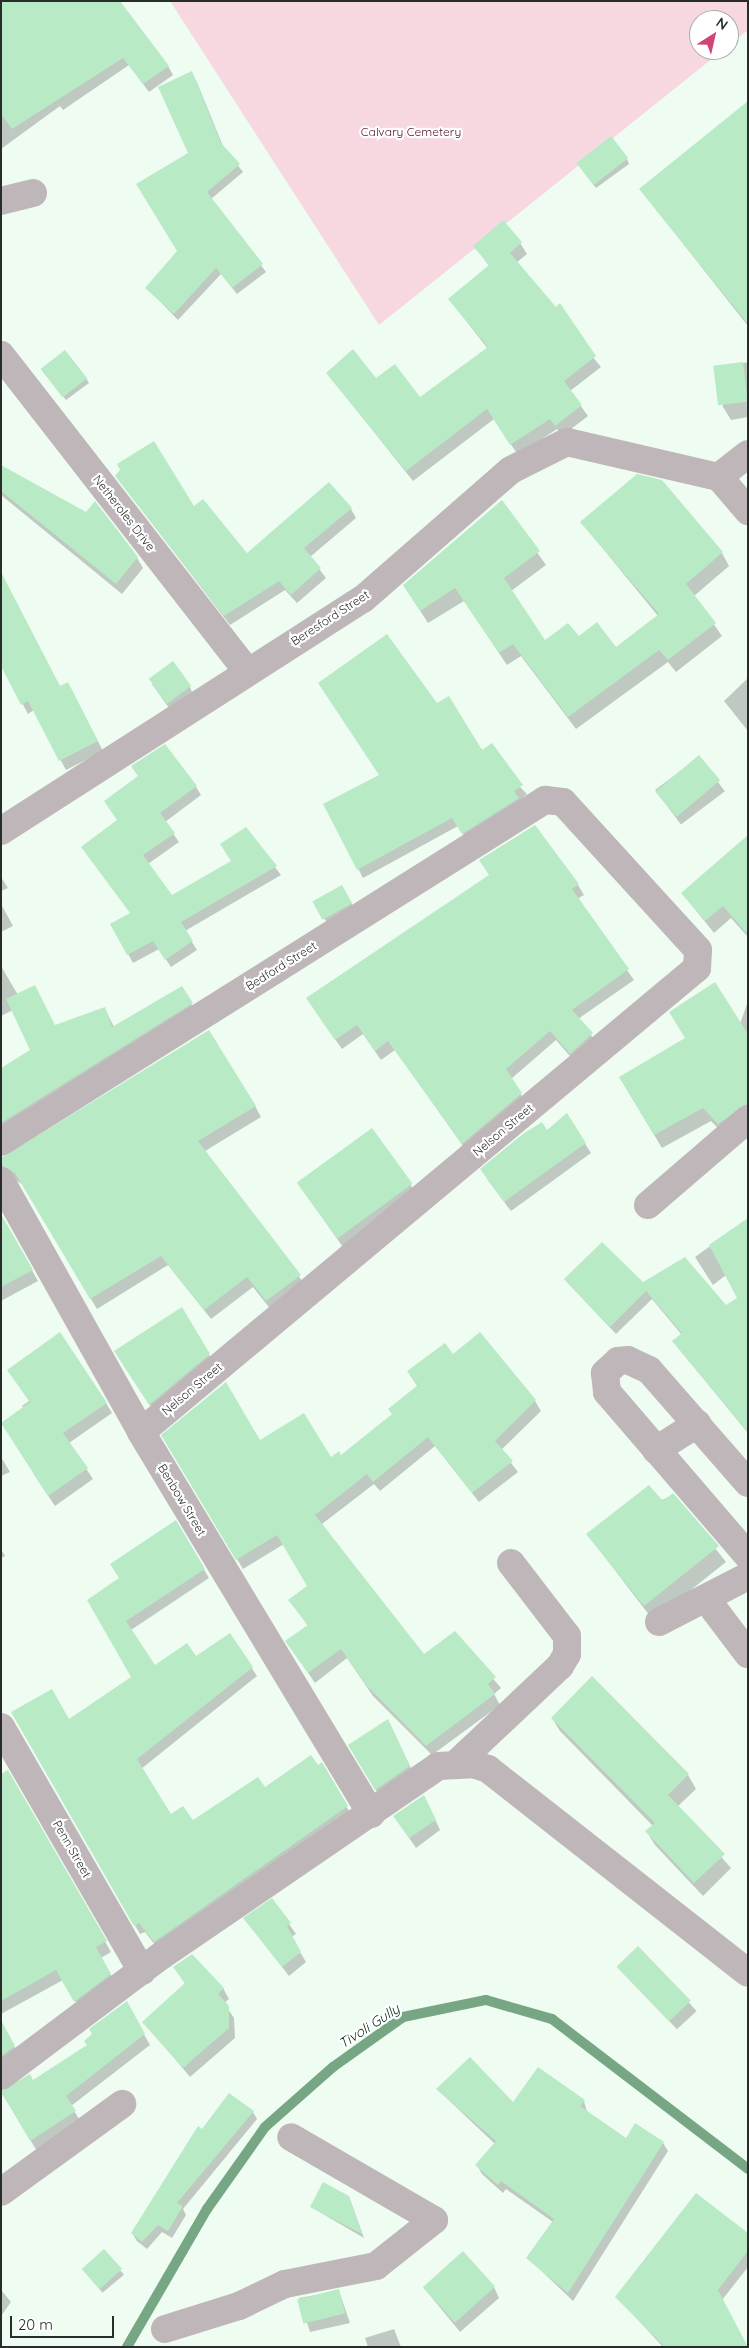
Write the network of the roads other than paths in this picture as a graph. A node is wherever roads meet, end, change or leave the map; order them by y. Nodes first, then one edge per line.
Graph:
1 (33, 193) dead end
2 (1, 201) edge
3 (1, 355) edge
4 (748, 454) edge
5 (719, 477) junction
6 (748, 510) edge
7 (247, 671) junction
8 (563, 802) joint
9 (1, 831) edge
10 (748, 1119) edge
11 (1, 1142) edge
12 (1, 1181) edge
13 (648, 1205) dead end
14 (697, 1424) junction
15 (141, 1432) junction
16 (656, 1450) junction
17 (748, 1483) edge
18 (748, 1556) edge
19 (511, 1563) dead end
20 (748, 1576) edge
21 (707, 1600) junction
22 (659, 1622) dead end
23 (748, 1654) edge
24 (1, 1727) edge
25 (456, 1764) junction
26 (371, 1814) junction
27 (142, 1971) junction
28 (748, 1973) edge
29 (1, 2076) edge
30 (122, 2104) dead end
31 (292, 2137) dead end
32 (1, 2192) edge
33 (166, 2329) dead end

1 - 2 street
3 - 7 street, Netheroles Drive
4 - 5 street
5 - 6 street
5 - 7 street, Beresford Street
7 - 9 street, Beresford Street
8 - 11 street, Bedford Street
8 - 15 street, Nelson Street
10 - 13 street
12 - 15 street, Benbow Street
14 - 16 street
14 - 16 street
14 - 17 street
15 - 26 street, Benbow Street
16 - 18 street
19 - 25 street
20 - 21 street
21 - 22 street
21 - 23 street
24 - 27 street, Penn Street
25 - 26 street
25 - 28 street
26 - 27 street
27 - 29 street
30 - 32 street
31 - 33 street

